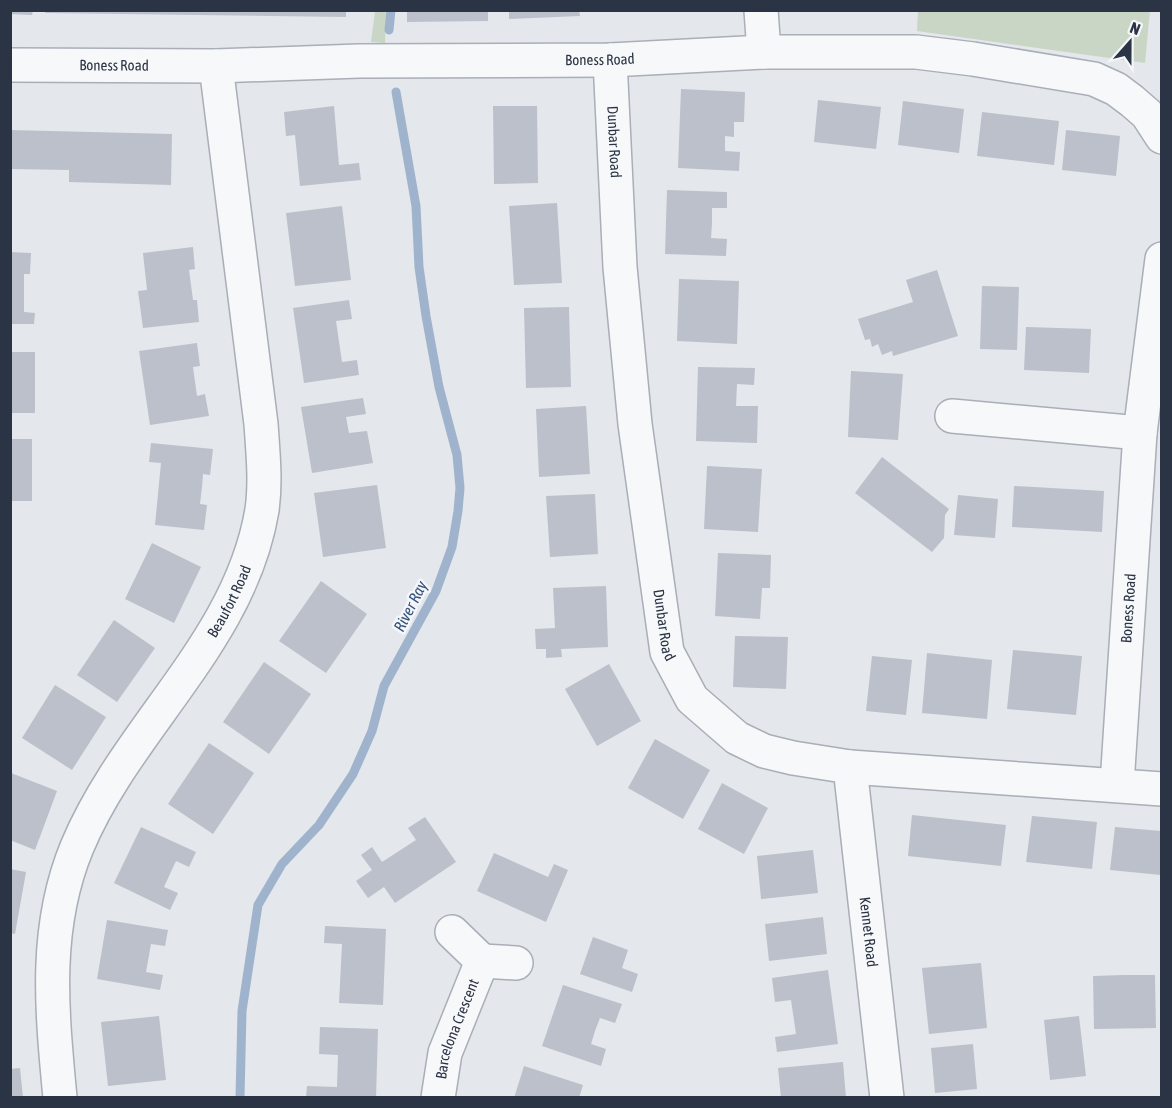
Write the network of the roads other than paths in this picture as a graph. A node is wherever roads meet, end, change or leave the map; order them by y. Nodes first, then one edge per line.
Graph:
1 (761, 10) edge
2 (764, 52) junction
3 (610, 60) junction
4 (10, 65) edge
5 (216, 66) junction
6 (1161, 137) edge
7 (1161, 259) edge
8 (952, 416) dead end
9 (1140, 433) junction
10 (850, 767) junction
11 (1117, 784) junction
12 (1161, 789) edge
13 (452, 932) dead end
14 (482, 962) junction
15 (516, 963) dead end
16 (60, 1098) edge
17 (438, 1098) edge
18 (887, 1098) edge

1 - 2 street
2 - 3 street, Boness Road
2 - 6 street, Boness Road
3 - 5 street, Boness Road
3 - 10 street, Dunbar Road
4 - 5 street, Boness Road
5 - 16 street, Beaufort Road
7 - 9 street, Boness Road
8 - 9 street
9 - 11 street, Boness Road
10 - 11 street, Dunbar Road
10 - 18 street, Kennet Road
11 - 12 street, Dunbar Road
13 - 14 street, Barcelona Crescent
14 - 15 street, Barcelona Crescent
14 - 17 street, Barcelona Crescent

